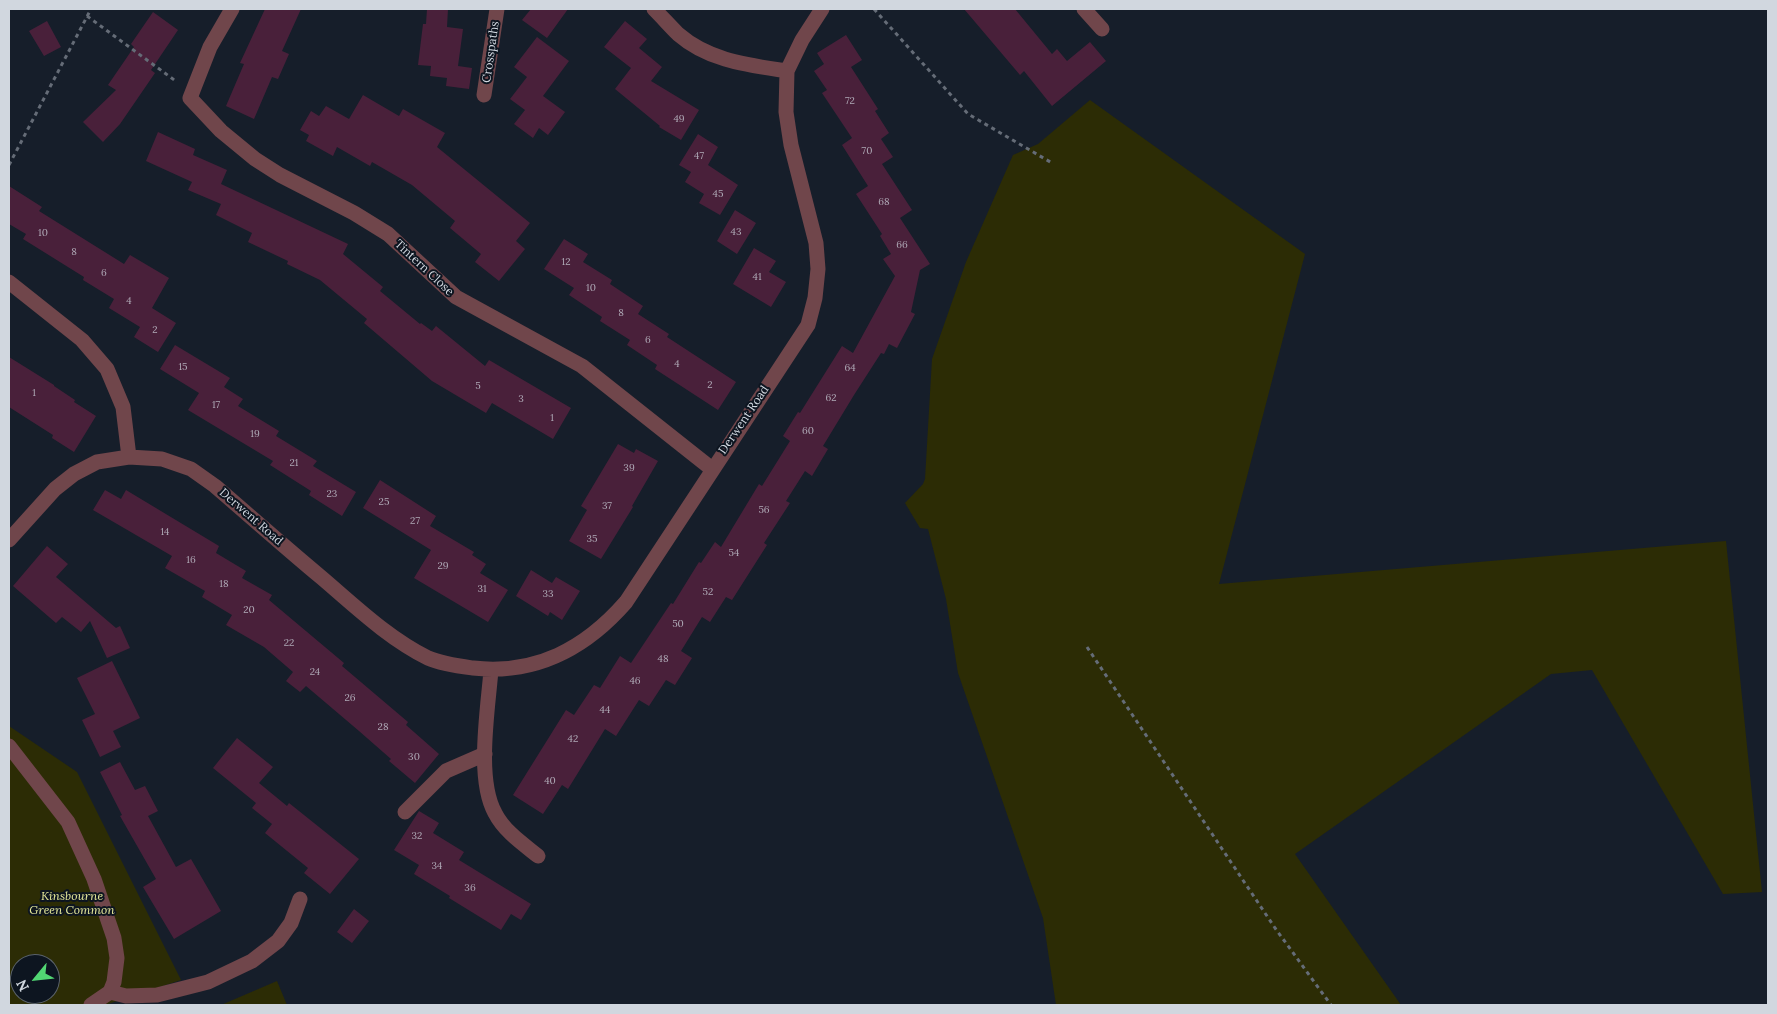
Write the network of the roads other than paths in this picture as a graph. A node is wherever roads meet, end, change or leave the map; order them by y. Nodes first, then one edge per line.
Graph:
1 (232, 9) edge
2 (497, 9) edge
3 (654, 9) edge
4 (822, 9) edge
5 (1084, 9) edge
6 (1102, 29) dead end
7 (786, 71) junction
8 (484, 95) dead end
9 (9, 282) edge
10 (129, 457) junction
11 (712, 469) junction
12 (9, 540) edge
13 (491, 670) junction
14 (9, 746) edge
15 (485, 754) junction
16 (406, 812) dead end
17 (538, 856) dead end
18 (300, 899) dead end
19 (110, 992) junction
20 (91, 1005) edge

1 - 11 street, Tintern Close
2 - 8 street, Crosspaths
3 - 7 street
4 - 7 street, Derwent Road
5 - 6 street
7 - 11 street, Derwent Road
9 - 10 street
10 - 12 street, Derwent Road
10 - 13 street, Derwent Road
11 - 13 street, Derwent Road
13 - 15 street
14 - 19 street
15 - 16 street
15 - 17 street
18 - 19 street
19 - 20 street

